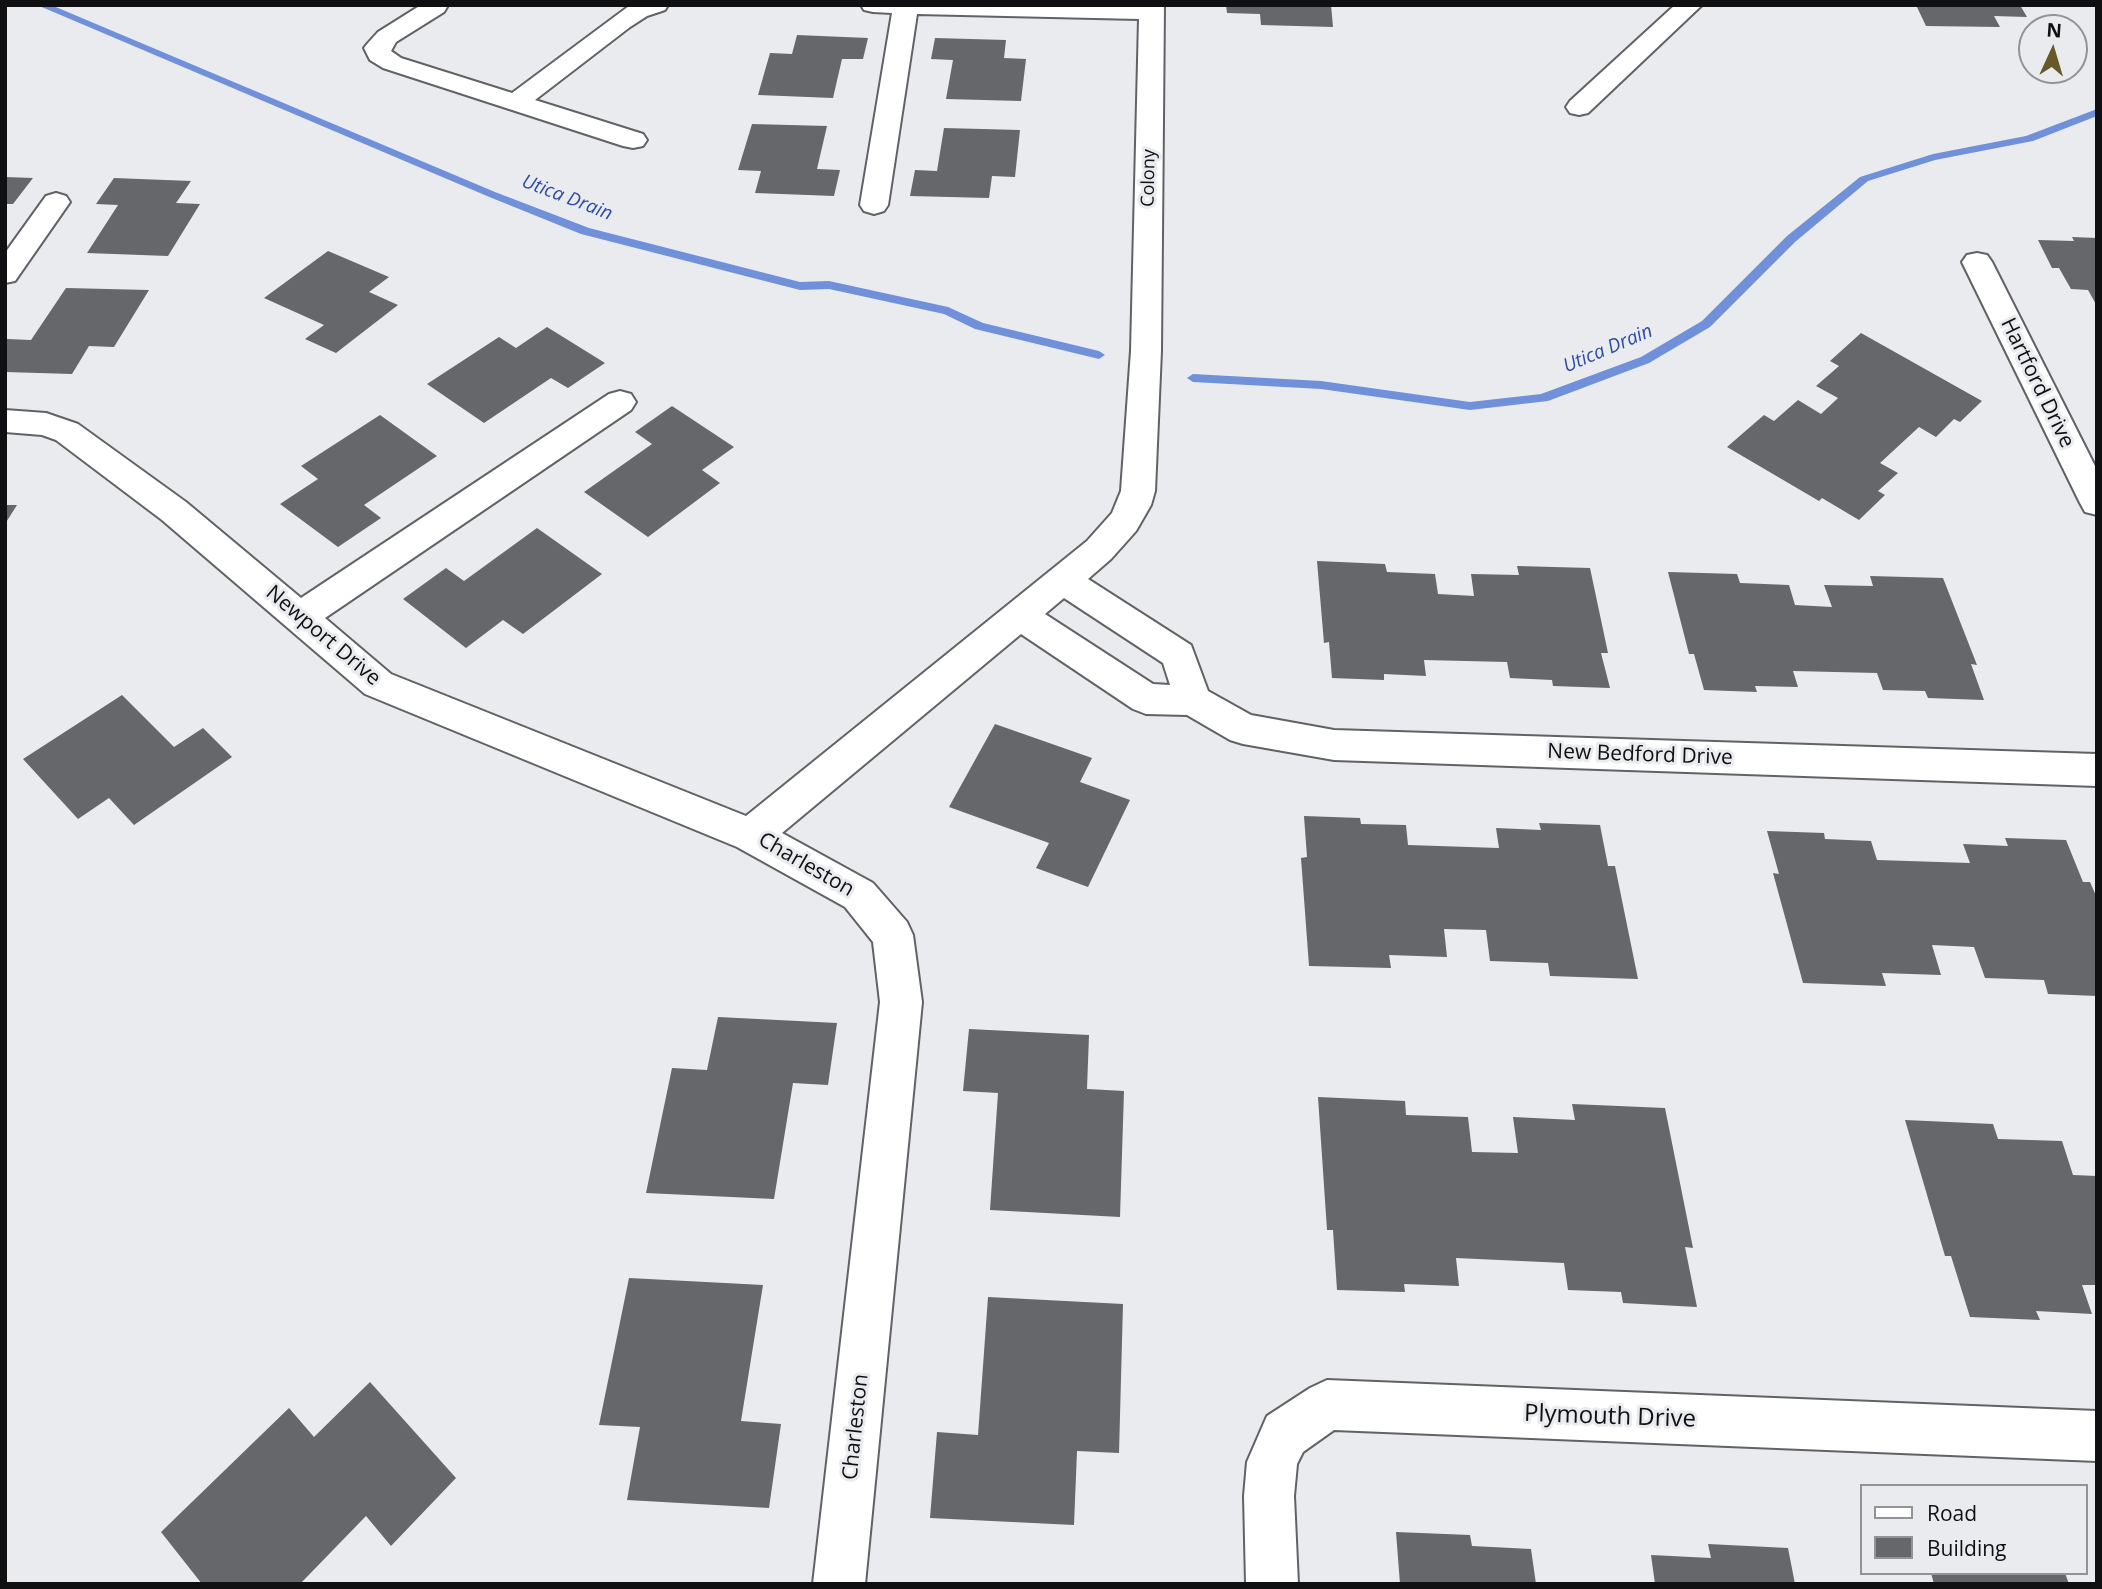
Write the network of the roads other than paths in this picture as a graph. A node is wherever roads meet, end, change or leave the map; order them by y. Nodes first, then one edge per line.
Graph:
1 (656, 5) edge
2 (873, 5) edge
3 (1690, 5) edge
4 (906, 6) edge
5 (435, 7) edge
6 (1152, 8) edge
7 (515, 103) junction
8 (1579, 107) dead end
9 (633, 140) dead end
10 (56, 202) dead end
11 (874, 205) dead end
12 (1977, 262) dead end
13 (5, 274) edge
14 (1146, 351) joint
15 (621, 402) dead end
16 (5, 421) edge
17 (2097, 503) edge
18 (1063, 580) junction
19 (1021, 616) junction
20 (300, 618) junction
21 (1193, 700) junction
22 (2097, 770) edge
23 (751, 835) junction
24 (2097, 1436) edge
25 (839, 1584) edge
26 (1272, 1584) edge

1 - 7 street
2 - 4 street
3 - 8 street
4 - 6 street
4 - 11 street
5 - 7 street
6 - 14 street, Colony
7 - 9 street
10 - 13 street
12 - 17 street, Hartford Drive
14 - 18 street, Charleston
15 - 20 street
16 - 20 street, Newport Drive
18 - 19 street, Charleston
18 - 21 street
19 - 21 street, New Bedford Drive
19 - 23 street, Charleston
20 - 23 street, Newport Drive
21 - 22 street, New Bedford Drive
23 - 25 street, Charleston
24 - 26 street, Plymouth Drive

